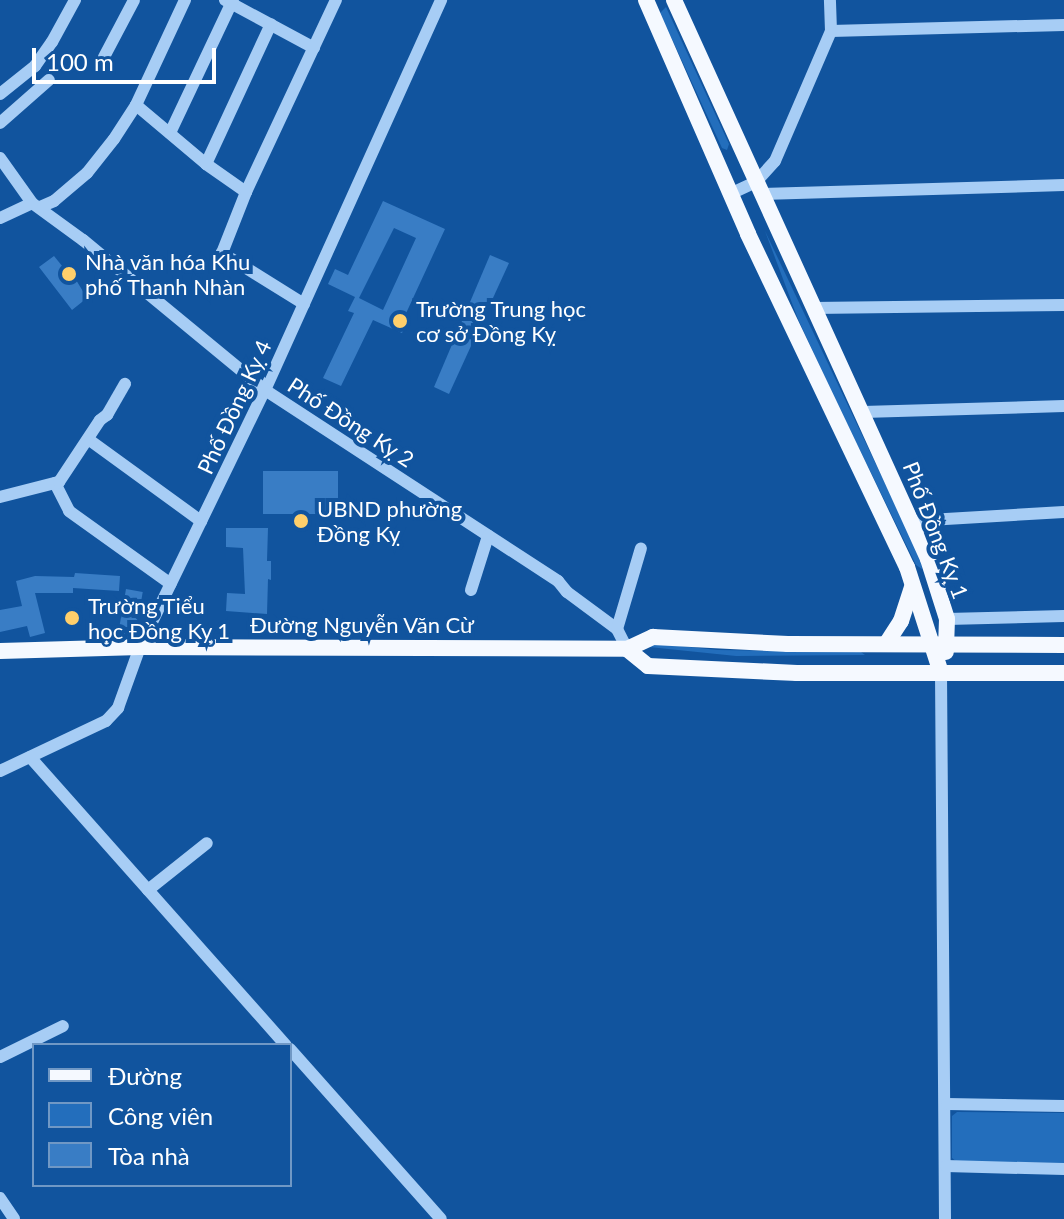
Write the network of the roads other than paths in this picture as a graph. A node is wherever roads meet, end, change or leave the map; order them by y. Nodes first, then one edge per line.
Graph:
1 (75, 0) edge
2 (134, 0) edge
3 (185, 0) edge
4 (336, 0) edge
5 (441, 0) edge
6 (646, 0) edge
7 (674, 0) edge
8 (830, 0) edge
9 (229, 1) edge
10 (271, 24) junction
11 (1064, 25) edge
12 (831, 31) junction
13 (314, 48) junction
14 (104, 57) dead end
15 (49, 80) dead end
16 (0, 94) edge
17 (136, 105) junction
18 (0, 123) edge
19 (170, 133) junction
20 (0, 158) edge
21 (206, 164) junction
22 (1064, 185) edge
23 (759, 188) junction
24 (246, 192) junction
25 (730, 194) junction
26 (36, 205) junction
27 (0, 218) edge
28 (304, 304) junction
29 (1064, 305) edge
30 (813, 308) junction
31 (125, 384) dead end
32 (265, 390) junction
33 (1064, 406) edge
34 (863, 412) junction
35 (88, 439) junction
36 (55, 483) junction
37 (0, 497) edge
38 (1064, 512) edge
39 (201, 521) junction
40 (912, 521) junction
41 (488, 536) junction
42 (641, 548) dead end
43 (171, 584) junction
44 (913, 586) junction
45 (471, 590) dead end
46 (1064, 616) edge
47 (947, 619) junction
48 (617, 629) junction
49 (929, 643) junction
50 (886, 644) junction
51 (948, 644) junction
52 (1064, 645) edge
53 (140, 647) junction
54 (627, 649) junction
55 (0, 651) edge
56 (941, 673) junction
57 (1064, 673) edge
58 (30, 757) junction
59 (0, 771) edge
60 (207, 843) dead end
61 (148, 890) junction
62 (63, 1026) dead end
63 (284, 1043) edge
64 (292, 1051) edge
65 (0, 1057) edge
66 (947, 1104) junction
67 (1064, 1106) edge
68 (946, 1166) junction
69 (1064, 1169) edge
70 (0, 1198) edge
71 (14, 1219) edge
72 (441, 1219) edge
73 (945, 1219) edge

1 - 16 street
2 - 14 street
3 - 17 street
4 - 13 street
5 - 28 street, Phố Đồng Kỵ 4
6 - 25 main road, Phố Đồng Kỵ 1
7 - 23 main road, Phố Đồng Kỵ 1
8 - 12 street
9 - 10 street
9 - 19 street
10 - 13 street
10 - 21 street
11 - 12 street
12 - 23 street
13 - 24 street
15 - 18 street
17 - 19 street
17 - 26 street
19 - 21 street
20 - 26 street, Phố Đồng Kỵ 2
21 - 24 street
22 - 23 street
23 - 25 street
23 - 30 main road, Phố Đồng Kỵ 1
24 - 28 street
25 - 44 main road, Phố Đồng Kỵ 1
26 - 27 street
26 - 32 street, Phố Đồng Kỵ 2
28 - 32 street, Phố Đồng Kỵ 4
29 - 30 street
30 - 34 main road, Phố Đồng Kỵ 1
31 - 35 street
32 - 39 street, Phố Đồng Kỵ 4
32 - 41 street, Phố Đồng Kỵ 2
33 - 34 street
34 - 40 main road, Phố Đồng Kỵ 1
35 - 36 street
35 - 39 street
36 - 37 street
36 - 43 street
38 - 40 street
39 - 43 street, Phố Đồng Kỵ 4
40 - 47 main road, Phố Đồng Kỵ 1
41 - 45 street
41 - 48 street, Phố Đồng Kỵ 2
42 - 48 street
43 - 53 street, Phố Đồng Kỵ 4
44 - 49 main road, Phố Đồng Kỵ 1
44 - 50 main road
46 - 47 street
47 - 51 main road, Phố Đồng Kỵ 1
48 - 54 street, Phố Đồng Kỵ 2
49 - 50 main road, Đường Nguyễn Văn Cừ
49 - 51 main road, Đường Nguyễn Văn Cừ
49 - 56 main road, Phố Đồng Kỵ 1
50 - 54 main road, Đường Nguyễn Văn Cừ
51 - 52 main road, Đường Nguyễn Văn Cừ
51 - 56 main road, Phố Đồng Kỵ 1
53 - 54 main road, Đường Nguyễn Văn Cừ
53 - 55 main road, Đường Nguyễn Văn Cừ
53 - 58 street, Phố Đồng Kỵ 4
54 - 56 main road, Đường Nguyễn Văn Cừ
56 - 57 main road, Đường Nguyễn Văn Cừ
56 - 66 street
58 - 59 street, Phố Đồng Kỵ 4
58 - 61 street
60 - 61 street
61 - 63 street
62 - 65 street
64 - 72 street
66 - 67 street
66 - 68 street
68 - 69 street
68 - 73 street
70 - 71 street

